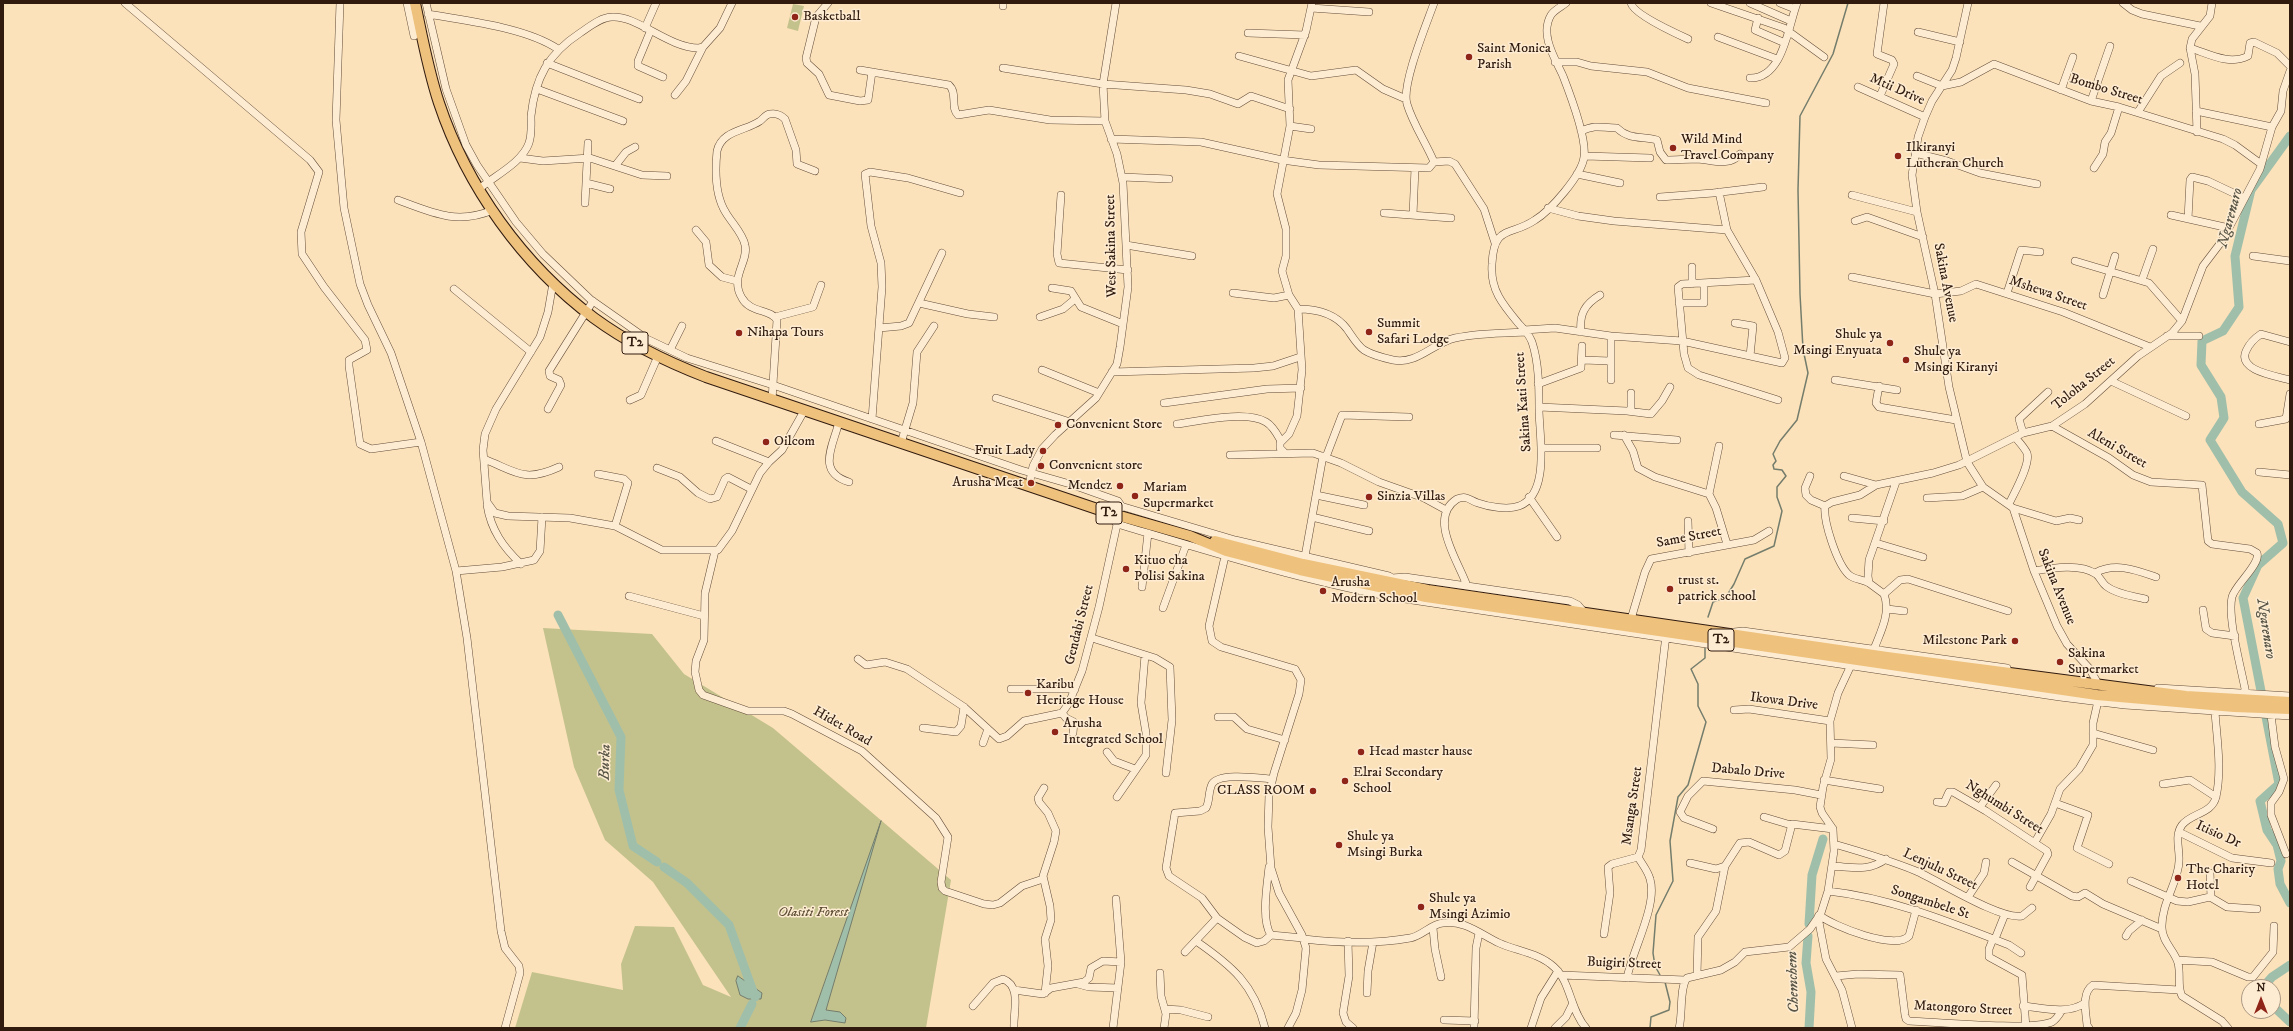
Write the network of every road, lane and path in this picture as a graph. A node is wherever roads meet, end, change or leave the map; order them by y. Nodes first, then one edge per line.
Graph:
1 (125, 3) edge
2 (340, 3) edge
3 (407, 3) edge
4 (415, 3) edge
5 (426, 3) edge
6 (656, 3) edge
7 (732, 3) edge
8 (828, 3) edge
9 (1116, 3) edge
10 (1434, 3) edge
11 (1631, 3) edge
12 (1711, 3) edge
13 (1750, 3) edge
14 (1780, 3) edge
15 (1884, 3) edge
16 (1968, 3) edge
17 (2123, 3) edge
18 (2212, 3) edge
19 (1564, 4) edge
20 (1311, 5) edge
21 (1796, 6) edge
22 (1369, 12) dead end
23 (428, 14) junction
24 (1758, 18) junction
25 (1791, 21) junction
26 (2200, 26) junction
27 (647, 30) junction
28 (1788, 31) junction
29 (1918, 32) dead end
30 (1248, 33) dead end
31 (1304, 35) junction
32 (414, 36) dead end
33 (1718, 36) dead end
34 (1688, 39) dead end
35 (1960, 42) junction
36 (1785, 43) junction
37 (2110, 46) dead end
38 (703, 47) junction
39 (2190, 48) junction
40 (558, 49) junction
41 (1239, 56) dead end
42 (1824, 57) dead end
43 (2073, 58) dead end
44 (1778, 59) junction
45 (1555, 62) junction
46 (547, 63) junction
47 (2180, 63) dead end
48 (2290, 66) edge
49 (1003, 68) dead end
50 (860, 70) dead end
51 (1290, 71) junction
52 (872, 72) junction
53 (1917, 76) dead end
54 (663, 77) dead end
55 (1750, 78) dead end
56 (1103, 84) junction
57 (1858, 86) dead end
58 (1942, 86) junction
59 (537, 89) junction
60 (2061, 90) junction
61 (675, 96) dead end
62 (1880, 96) junction
63 (639, 99) dead end
64 (1406, 99) junction
65 (2091, 101) junction
66 (1766, 103) dead end
67 (2119, 107) junction
68 (1290, 109) junction
69 (2196, 110) junction
70 (2138, 112) junction
71 (1925, 117) junction
72 (623, 121) dead end
73 (1105, 121) junction
74 (1290, 126) junction
75 (2272, 127) junction
76 (1311, 129) dead end
77 (1581, 131) junction
78 (2197, 132) junction
79 (1111, 139) junction
80 (588, 143) dead end
81 (635, 147) dead end
82 (1915, 153) junction
83 (1740, 154) dead end
84 (1585, 156) junction
85 (520, 158) junction
86 (588, 158) junction
87 (1650, 158) dead end
88 (1282, 160) junction
89 (1434, 162) junction
90 (2261, 164) junction
91 (615, 166) junction
92 (1414, 168) junction
93 (2094, 168) dead end
94 (815, 171) dead end
95 (1577, 174) junction
96 (667, 176) dead end
97 (1122, 177) junction
98 (1169, 179) dead end
99 (488, 181) junction
100 (586, 183) junction
101 (1620, 183) dead end
102 (2037, 184) dead end
103 (1763, 187) dead end
104 (479, 189) junction
105 (610, 189) dead end
106 (1719, 192) junction
107 (960, 193) dead end
108 (1061, 195) dead end
109 (1852, 195) dead end
110 (1660, 197) dead end
111 (2244, 198) junction
112 (398, 200) dead end
113 (586, 203) dead end
114 (1548, 208) junction
115 (493, 210) junction
116 (1916, 212) junction
117 (1384, 213) dead end
118 (1413, 215) junction
119 (2171, 215) dead end
120 (1452, 218) dead end
121 (2188, 219) junction
122 (1855, 221) dead end
123 (2229, 228) junction
124 (696, 230) dead end
125 (1727, 230) junction
126 (1923, 237) junction
127 (1495, 243) junction
128 (1126, 245) junction
129 (2153, 249) dead end
130 (2040, 252) dead end
131 (942, 253) dead end
132 (1192, 256) dead end
133 (2115, 256) dead end
134 (2253, 256) dead end
135 (2075, 261) dead end
136 (2290, 261) edge
137 (1692, 268) dead end
138 (1128, 270) junction
139 (2110, 272) junction
140 (1852, 277) dead end
141 (1756, 280) junction
142 (2142, 280) junction
143 (737, 281) junction
144 (553, 283) junction
145 (1692, 284) junction
146 (1704, 284) junction
147 (820, 285) dead end
148 (1052, 288) dead end
149 (454, 289) dead end
150 (2007, 293) junction
151 (1233, 294) dead end
152 (1935, 294) junction
153 (1289, 295) junction
154 (1600, 295) dead end
155 (2103, 295) dead end
156 (1075, 299) junction
157 (593, 301) junction
158 (919, 303) junction
159 (1679, 303) junction
160 (1298, 309) junction
161 (586, 311) junction
162 (775, 317) junction
163 (994, 317) dead end
164 (1040, 317) dead end
165 (2182, 322) junction
166 (1735, 323) dead end
167 (1123, 324) junction
168 (682, 326) dead end
169 (934, 326) dead end
170 (879, 328) junction
171 (1526, 331) junction
172 (1581, 332) junction
173 (1611, 336) junction
174 (2167, 336) junction
175 (2199, 336) dead end
176 (1682, 341) junction
177 (2290, 342) edge
178 (1582, 346) dead end
179 (2150, 347) junction
180 (670, 350) junction
181 (531, 352) junction
182 (658, 356) junction
183 (1750, 356) junction
184 (1300, 357) junction
185 (1583, 360) junction
186 (1610, 361) junction
187 (1042, 370) dead end
188 (1112, 372) junction
189 (1611, 380) dead end
190 (1835, 380) dead end
191 (2290, 380) edge
192 (2111, 381) junction
193 (1538, 384) junction
194 (774, 385) junction
195 (1879, 386) junction
196 (1670, 387) dead end
197 (1301, 388) junction
198 (1897, 390) dead end
199 (2048, 392) dead end
200 (1099, 393) junction
201 (1631, 393) dead end
202 (2290, 394) edge
203 (996, 398) dead end
204 (630, 400) dead end
205 (772, 400) junction
206 (1778, 400) dead end
207 (1164, 403) dead end
208 (1539, 407) junction
209 (548, 409) dead end
210 (804, 411) junction
211 (1631, 411) junction
212 (2186, 416) dead end
213 (1409, 417) dead end
214 (872, 419) junction
215 (1956, 420) junction
216 (839, 422) junction
217 (1070, 422) junction
218 (1177, 424) dead end
219 (2259, 424) dead end
220 (2052, 426) junction
221 (904, 429) junction
222 (2023, 433) junction
223 (1614, 435) dead end
224 (1624, 435) junction
225 (2015, 437) junction
226 (1677, 440) dead end
227 (716, 441) dead end
228 (1281, 441) junction
229 (421, 442) junction
230 (901, 443) junction
231 (1719, 446) dead end
232 (1542, 448) junction
233 (1596, 448) dead end
234 (1285, 453) junction
235 (1230, 455) dead end
236 (1324, 457) junction
237 (484, 459) junction
238 (768, 462) junction
239 (1967, 462) junction
240 (559, 467) dead end
241 (657, 468) dead end
242 (2259, 472) dead end
243 (1031, 473) junction
244 (598, 474) dead end
245 (2290, 475) edge
246 (1810, 476) dead end
247 (1844, 476) dead end
248 (849, 482) dead end
249 (1896, 482) junction
250 (1029, 484) junction
251 (1876, 485) junction
252 (1983, 487) junction
253 (751, 489) junction
254 (1709, 494) junction
255 (1316, 495) junction
256 (1529, 497) junction
257 (1927, 498) dead end
258 (487, 502) junction
259 (1364, 505) dead end
260 (1825, 506) junction
261 (2011, 506) junction
262 (1446, 510) junction
263 (1119, 516) junction
264 (542, 517) junction
265 (1312, 518) junction
266 (1852, 518) dead end
267 (2080, 520) dead end
268 (1688, 521) dead end
269 (1884, 521) junction
270 (615, 526) junction
271 (1369, 531) dead end
272 (1768, 531) dead end
273 (1148, 533) junction
274 (1556, 537) dead end
275 (1188, 540) junction
276 (1876, 543) junction
277 (1215, 544) junction
278 (1727, 544) junction
279 (715, 551) junction
280 (1689, 553) junction
281 (1225, 557) junction
282 (1923, 557) dead end
283 (1304, 561) junction
284 (521, 564) junction
285 (456, 571) junction
286 (2034, 571) junction
287 (2095, 573) junction
288 (2156, 577) dead end
289 (1392, 578) junction
290 (1869, 583) junction
291 (1402, 584) junction
292 (1467, 586) junction
293 (1142, 588) dead end
294 (1884, 594) junction
295 (629, 596) dead end
296 (2145, 599) dead end
297 (1163, 608) dead end
298 (1887, 609) junction
299 (2202, 610) dead end
300 (1904, 611) dead end
301 (2008, 611) dead end
302 (1584, 612) junction
303 (704, 616) junction
304 (1631, 619) junction
305 (1724, 632) junction
306 (1666, 636) junction
307 (2235, 636) junction
308 (1092, 638) junction
309 (1786, 646) junction
310 (1874, 649) junction
311 (1825, 652) junction
312 (1145, 655) junction
313 (858, 659) dead end
314 (1853, 663) junction
315 (2096, 680) junction
316 (1011, 689) dead end
317 (1075, 689) junction
318 (2246, 694) junction
319 (2290, 696) edge
320 (2098, 701) junction
321 (2290, 702) edge
322 (2260, 705) junction
323 (964, 707) junction
324 (2272, 707) junction
325 (2290, 709) edge
326 (1734, 710) dead end
327 (1062, 712) junction
328 (2215, 712) junction
329 (2290, 716) edge
330 (1218, 717) dead end
331 (1830, 721) junction
332 (923, 728) dead end
333 (988, 729) junction
334 (1073, 732) dead end
335 (2093, 733) junction
336 (1285, 740) junction
337 (983, 743) dead end
338 (1831, 743) junction
339 (1873, 745) dead end
340 (2153, 750) dead end
341 (1107, 752) dead end
342 (1135, 769) junction
343 (1166, 773) dead end
344 (1272, 779) junction
345 (1824, 780) junction
346 (2162, 784) dead end
347 (1996, 785) dead end
348 (1044, 788) dead end
349 (1880, 789) dead end
350 (1821, 795) junction
351 (1118, 797) dead end
352 (2216, 797) junction
353 (1937, 802) dead end
354 (2055, 803) junction
355 (1980, 807) junction
356 (1764, 817) dead end
357 (1791, 825) junction
358 (1713, 829) dead end
359 (1833, 829) junction
360 (2179, 832) junction
361 (2035, 842) junction
362 (1834, 844) junction
363 (2286, 854) dead end
364 (1638, 857) junction
365 (1270, 859) junction
366 (1886, 859) junction
367 (1986, 862) dead end
368 (2012, 862) dead end
369 (2271, 863) dead end
370 (1690, 864) dead end
371 (2109, 864) dead end
372 (1725, 866) junction
373 (1832, 866) junction
374 (2210, 873) dead end
375 (2037, 876) junction
376 (1043, 879) junction
377 (2131, 881) dead end
378 (2030, 887) dead end
379 (1828, 891) junction
380 (1968, 897) junction
381 (2211, 897) junction
382 (2167, 898) junction
383 (1116, 899) dead end
384 (2032, 908) dead end
385 (2257, 909) dead end
386 (1916, 910) junction
387 (2005, 914) junction
388 (1819, 916) junction
389 (1217, 918) junction
390 (2142, 920) junction
391 (2274, 926) dead end
392 (1433, 928) junction
393 (2162, 929) junction
394 (1479, 933) junction
395 (1604, 934) dead end
396 (1271, 935) junction
397 (2126, 936) dead end
398 (1304, 939) junction
399 (1994, 939) junction
400 (1196, 941) junction
401 (1348, 941) junction
402 (1373, 942) junction
403 (1185, 952) dead end
404 (2021, 953) dead end
405 (2177, 960) junction
406 (1121, 962) junction
407 (1160, 973) dead end
408 (1560, 973) junction
409 (1697, 975) junction
410 (1836, 976) junction
411 (1441, 977) dead end
412 (1627, 978) junction
413 (1685, 980) junction
414 (1078, 984) junction
415 (1118, 988) junction
416 (1014, 990) junction
417 (2179, 990) junction
418 (1045, 993) junction
419 (1367, 993) dead end
420 (2085, 1003) junction
421 (1572, 1005) junction
422 (973, 1006) dead end
423 (2023, 1006) junction
424 (1165, 1010) junction
425 (2062, 1010) junction
426 (1208, 1017) dead end
427 (1444, 1020) dead end
428 (1474, 1024) edge
429 (1348, 1026) edge
430 (2025, 1026) edge
431 (505, 1028) edge
432 (1014, 1028) edge
433 (1113, 1028) edge
434 (1164, 1028) edge
435 (1265, 1028) edge
436 (1288, 1028) edge
437 (1531, 1028) edge
438 (1555, 1028) edge
439 (1586, 1028) edge
440 (1679, 1028) edge
441 (1852, 1028) edge
442 (2089, 1028) edge
443 (2228, 1028) edge

1 - 229 street
2 - 229 street
3 - 32 street
4 - 104 highway, T2
5 - 23 street
6 - 27 street
7 - 38 street
8 - 52 street
9 - 56 street, West Sakina Street
10 - 64 street
11 - 34 street
12 - 24 street
13 - 25 street
14 - 21 street
15 - 62 street
16 - 35 street, Sakina Avenue
17 - 26 street
18 - 26 street
19 - 45 street
20 - 22 street
20 - 31 street
21 - 25 street
23 - 40 street
23 - 99 street
24 - 28 street
24 - 36 street
25 - 28 street
26 - 39 street
27 - 38 street
27 - 40 street
27 - 54 street
28 - 36 street
28 - 42 street
29 - 35 street
30 - 31 street
31 - 51 street
33 - 44 street
35 - 58 street, Sakina Avenue
36 - 44 street
37 - 65 street
38 - 61 street
39 - 48 street, Toloha Street
39 - 69 street
40 - 46 street
41 - 51 street
43 - 60 street
44 - 55 street
45 - 66 street
45 - 77 street
46 - 59 street
46 - 63 street
47 - 70 street
48 - 75 street, Toloha Street
49 - 56 street
50 - 52 street
51 - 64 street
51 - 68 street
52 - 73 street
53 - 58 street
56 - 68 street
56 - 73 street, West Sakina Street
57 - 62 street, Mtii Drive
58 - 60 street, Bombo Street
58 - 71 street, Sakina Avenue
59 - 72 street
59 - 85 street
60 - 65 street, Bombo Street
62 - 71 street, Mtii Drive
64 - 89 street
65 - 67 street, Bombo Street
67 - 70 street, Bombo Street
67 - 93 street
68 - 74 street
69 - 75 street
69 - 78 street
70 - 78 street, Bombo Street
71 - 82 street, Sakina Avenue
73 - 79 street, West Sakina Street
74 - 76 street
74 - 88 street
75 - 90 street, Toloha Street
77 - 83 street
77 - 84 street
78 - 90 street, Bombo Street
79 - 88 street
79 - 97 street, West Sakina Street
80 - 86 street
81 - 91 street
82 - 102 street
82 - 116 street, Sakina Avenue
84 - 87 street
84 - 95 street
85 - 86 street
85 - 99 street
86 - 91 street
86 - 100 street
88 - 92 street
88 - 153 street
89 - 92 street
89 - 127 street
90 - 111 street, Toloha Street
91 - 96 street
92 - 118 street
94 - 143 street
95 - 101 street
95 - 114 street
97 - 98 street
97 - 128 street, West Sakina Street
99 - 104 street
99 - 157 street
100 - 105 street
100 - 113 street
103 - 106 street
104 - 115 highway, T2
106 - 110 street
106 - 125 street
107 - 170 street
108 - 138 street
109 - 116 street
111 - 121 street
111 - 123 street, Toloha Street
112 - 115 street
114 - 125 street
114 - 127 street
115 - 144 highway, T2
116 - 126 street, Sakina Avenue
117 - 118 street
118 - 120 street
119 - 121 street
121 - 123 street
122 - 126 street
123 - 165 street, Toloha Street
124 - 143 street
125 - 141 street
126 - 152 street, Sakina Avenue
127 - 171 street, Sakina Kati Street
128 - 132 street
128 - 138 street, West Sakina Street
129 - 142 street
130 - 150 street
131 - 158 street
133 - 139 street
134 - 136 street
135 - 139 street
137 - 145 street
138 - 167 street, West Sakina Street
139 - 142 street
139 - 155 street
140 - 152 street
141 - 146 street
141 - 183 street
142 - 165 street
143 - 162 street
144 - 161 highway, T2
144 - 181 street
145 - 146 street
145 - 159 street
146 - 159 street
147 - 162 street
148 - 156 street
149 - 181 street
150 - 152 street, Mshewa Street
150 - 179 street, Mshewa Street
151 - 153 street
152 - 215 street, Sakina Avenue
153 - 160 street
154 - 172 street
156 - 164 street
156 - 167 street
157 - 161 street
157 - 180 street
158 - 163 street
158 - 170 street
159 - 176 street
160 - 171 street
160 - 184 street
161 - 182 highway, T2
161 - 209 street
162 - 194 street
165 - 174 street, Toloha Street
166 - 183 street
167 - 188 street, West Sakina Street
168 - 180 street
169 - 221 street
170 - 214 street
171 - 172 street
171 - 193 street, Sakina Kati Street
172 - 173 street
173 - 176 street
173 - 186 street
174 - 175 street
174 - 179 street, Toloha Street
176 - 183 street
176 - 206 street
177 - 191 street
178 - 185 street
179 - 192 street, Toloha Street
180 - 194 street
181 - 237 street
182 - 204 street
182 - 205 highway, T2
184 - 188 street
184 - 197 street
185 - 186 street
185 - 193 street
186 - 189 street
187 - 200 street
188 - 200 street, West Sakina Street
190 - 195 street
192 - 212 street
192 - 220 street, Toloha Street
193 - 208 street, Sakina Kati Street
194 - 205 street
194 - 214 street
195 - 198 street
195 - 215 street
196 - 211 street
197 - 207 street
197 - 228 street
199 - 222 street
200 - 217 street, West Sakina Street
201 - 211 street
202 - 219 street
203 - 217 street
205 - 210 highway, T2
208 - 211 street
208 - 232 street, Sakina Kati Street
210 - 216 highway, T2
210 - 238 street
213 - 236 street
214 - 221 street
215 - 239 street, Sakina Avenue
216 - 230 highway, T2
216 - 248 street
217 - 243 street, West Sakina Street
218 - 228 street
220 - 222 street, Toloha Street
220 - 307 street, Aleni Street
221 - 230 street
221 - 243 street
222 - 225 street, Toloha Street
223 - 224 street
224 - 226 street
224 - 254 street
225 - 239 street, Toloha Street
225 - 261 street
227 - 238 street
228 - 234 street
229 - 285 street
230 - 250 highway, T2
231 - 254 street
232 - 233 street
232 - 256 street, Sakina Kati Street
234 - 235 street
234 - 236 street
236 - 255 street
236 - 262 street
237 - 240 street
237 - 258 street
238 - 253 street
239 - 249 street, Toloha Street
239 - 252 street, Sakina Avenue
241 - 253 street
242 - 245 street
243 - 250 street, West Sakina Street
243 - 263 street
244 - 270 street
246 - 260 street
247 - 251 street
249 - 251 street, Toloha Street
249 - 269 street
250 - 263 highway, T2
251 - 260 street, Toloha Street
252 - 257 street
252 - 261 street, Sakina Avenue
253 - 279 street
254 - 278 street
255 - 259 street
255 - 265 street
256 - 262 street
256 - 274 street
258 - 264 street
258 - 284 street
260 - 290 street
261 - 267 street
261 - 286 street, Sakina Avenue
262 - 292 street
263 - 273 street
263 - 275 highway, T2
263 - 283 street
263 - 308 street, Gendabi Street
264 - 270 street
264 - 284 street
265 - 271 street
265 - 283 street
266 - 269 street
268 - 280 street
269 - 276 street
270 - 279 street
272 - 278 street, Same Street
273 - 275 street
273 - 293 street
275 - 277 highway, T2
275 - 281 street
275 - 297 street
276 - 282 street
276 - 290 street
277 - 281 highway, T2
277 - 283 highway, T2
278 - 280 street, Same Street
279 - 303 street, Hidet Road
280 - 304 street, Same Street
281 - 306 highway, T2
281 - 336 street
283 - 289 street
283 - 291 highway, T2
284 - 285 street
285 - 431 street
286 - 287 street
286 - 315 street, Sakina Avenue
287 - 288 street
287 - 296 street
289 - 291 street
289 - 292 street
290 - 294 street
291 - 302 highway, T2
292 - 302 street
294 - 298 street
294 - 301 street
295 - 303 street
298 - 300 street
298 - 310 street
299 - 307 street
302 - 304 highway, T2
303 - 376 street, Hidet Road
304 - 305 highway, T2
305 - 309 highway, T2
305 - 310 street
306 - 309 highway, T2
306 - 314 street
306 - 364 street, Msanga Street
307 - 318 street, Aleni Street
308 - 312 street
308 - 317 street, Gendabi Street
309 - 311 highway, T2
310 - 315 street
311 - 314 highway, T2
311 - 322 highway, T2
312 - 342 street
312 - 343 street
313 - 323 street
314 - 320 street
314 - 322 highway, T2
314 - 331 street
315 - 318 street
316 - 317 street
317 - 327 street, Gendabi Street
318 - 324 street
319 - 324 street
320 - 328 street
320 - 335 street
321 - 324 highway, T2
322 - 324 highway, T2
323 - 332 street
323 - 333 street
324 - 325 highway, T2
324 - 328 street
324 - 329 street
324 - 363 street
326 - 331 street, Ikowa Drive
327 - 333 street
327 - 334 street
328 - 352 street
330 - 336 street
331 - 338 street
333 - 337 street
335 - 340 street
335 - 354 street
336 - 344 street
338 - 339 street
338 - 345 street
341 - 342 street
342 - 351 street
344 - 365 street
344 - 389 street
345 - 349 street
345 - 350 street
346 - 352 street
347 - 355 street
348 - 376 street
350 - 358 street, Dabalo Drive
350 - 359 street
352 - 360 street
353 - 355 street, Nghumbi Street
354 - 361 street
354 - 371 street
355 - 361 street, Nghumbi Street
356 - 357 street
357 - 359 street
357 - 372 street
359 - 362 street
360 - 369 street, Itisio Dr
360 - 382 street
361 - 375 street, Nghumbi Street
362 - 366 street, Lenjulu Street
362 - 373 street
364 - 395 street
364 - 412 street, Msanga Street
365 - 396 street
365 - 398 street
366 - 373 street
366 - 380 street, Lenjulu Street
367 - 380 street
368 - 375 street
370 - 372 street
372 - 409 street
373 - 379 street
374 - 381 street
375 - 378 street, Nghumbi Street
375 - 390 street
376 - 418 street
377 - 382 street
379 - 386 street, Songambele St
379 - 388 street
380 - 387 street, Lenjulu Street
381 - 382 street
381 - 385 street
382 - 393 street
383 - 406 street
384 - 387 street, Lenjulu Street
386 - 388 street
386 - 399 street, Songambele St
387 - 399 street
388 - 409 street
388 - 410 street
389 - 396 street
389 - 400 street
390 - 393 street
390 - 397 street
391 - 405 street
392 - 394 street
392 - 402 street
392 - 411 street
393 - 405 street
394 - 408 street
394 - 428 street
396 - 398 street
398 - 401 street
398 - 436 street
399 - 404 street, Songambele St
399 - 423 street
400 - 403 street
400 - 435 street
401 - 402 street
401 - 429 street
402 - 419 street
405 - 417 street
406 - 414 street
406 - 415 street
407 - 424 street
408 - 412 street, Buigiri Street
408 - 421 street
408 - 437 street
409 - 413 street
410 - 430 street, Matongoro Street
410 - 441 street
412 - 413 street, Buigiri Street
413 - 440 street
414 - 415 street
414 - 418 street
415 - 433 street
416 - 418 street
416 - 422 street
416 - 432 street
417 - 420 street
417 - 443 street
420 - 425 street
420 - 442 street
421 - 438 street
421 - 439 street
423 - 425 street
423 - 430 street
424 - 426 street
424 - 434 street
425 - 430 street
427 - 428 street

